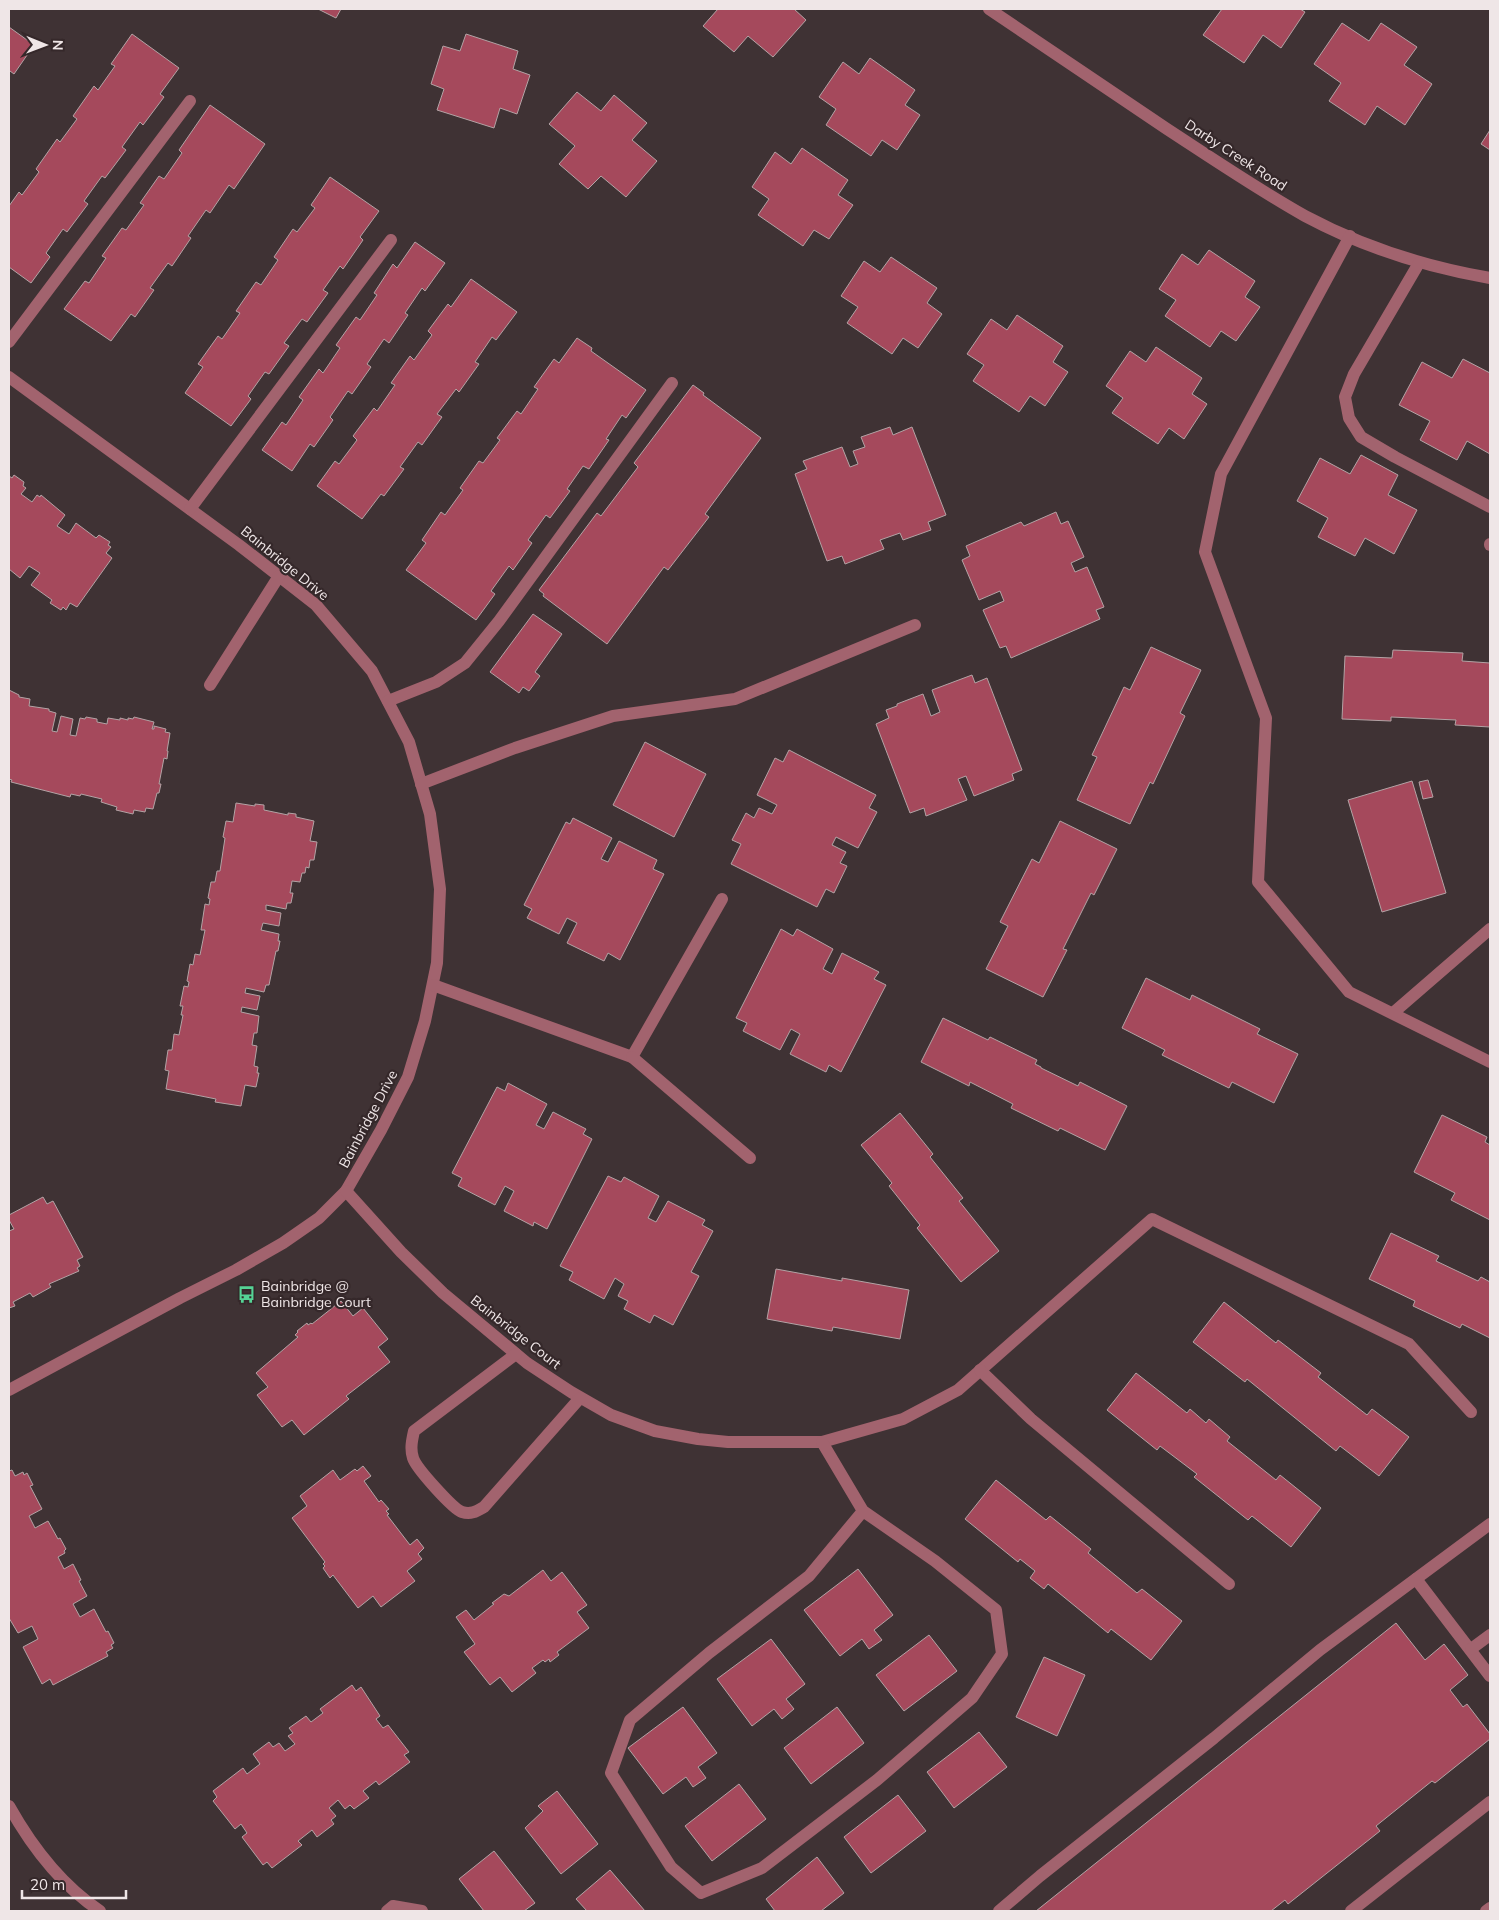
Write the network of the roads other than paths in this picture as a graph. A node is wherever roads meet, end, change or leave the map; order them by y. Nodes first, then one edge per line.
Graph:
1 (989, 9) edge
2 (190, 101) dead end
3 (1350, 236) junction
4 (391, 240) dead end
5 (1419, 263) junction
6 (1490, 278) edge
7 (9, 342) edge
8 (9, 377) edge
9 (672, 383) dead end
10 (1490, 507) edge
11 (190, 509) junction
12 (279, 576) junction
13 (915, 625) dead end
14 (210, 685) dead end
15 (388, 701) junction
16 (422, 784) junction
17 (722, 899) dead end
18 (1490, 929) edge
19 (433, 985) junction
20 (1393, 1014) junction
21 (632, 1058) junction
22 (1490, 1062) edge
23 (750, 1158) dead end
24 (346, 1191) junction
25 (516, 1354) junction
26 (980, 1370) junction
27 (9, 1390) edge
28 (580, 1398) junction
29 (1471, 1412) dead end
30 (822, 1442) junction
31 (863, 1511) junction
32 (1490, 1524) edge
33 (1416, 1579) junction
34 (1228, 1584) dead end
35 (1490, 1635) edge
36 (1471, 1649) junction
37 (1490, 1676) edge
38 (1490, 1802) edge
39 (9, 1806) edge
40 (1490, 1908) edge
41 (100, 1911) edge
42 (387, 1911) edge
43 (422, 1911) edge
44 (999, 1911) edge
45 (1351, 1911) edge
46 (1486, 1911) edge

1 - 3 street, Darby Creek Road
2 - 7 street
3 - 5 street, Darby Creek Road
3 - 20 street
4 - 11 street
5 - 6 street, Darby Creek Road
5 - 10 street
8 - 11 street, Bainbridge Drive
9 - 15 street
11 - 12 street, Bainbridge Drive
12 - 14 street
12 - 15 street, Bainbridge Drive
13 - 16 street
15 - 16 street, Bainbridge Drive
16 - 19 street, Bainbridge Drive
17 - 21 street
18 - 20 street
19 - 21 street
19 - 24 street, Bainbridge Drive
20 - 22 street
21 - 23 street
24 - 25 street, Bainbridge Court
24 - 27 street, Bainbridge Drive
25 - 28 street, Bainbridge Court
25 - 28 street
26 - 29 street, Bainbridge Court
26 - 30 street, Bainbridge Court
26 - 34 street
28 - 30 street, Bainbridge Court
30 - 31 street
31 - 31 street
32 - 33 street
33 - 36 street
33 - 44 street
35 - 36 street
36 - 37 street
38 - 45 street
39 - 41 street
40 - 46 street
42 - 43 street

